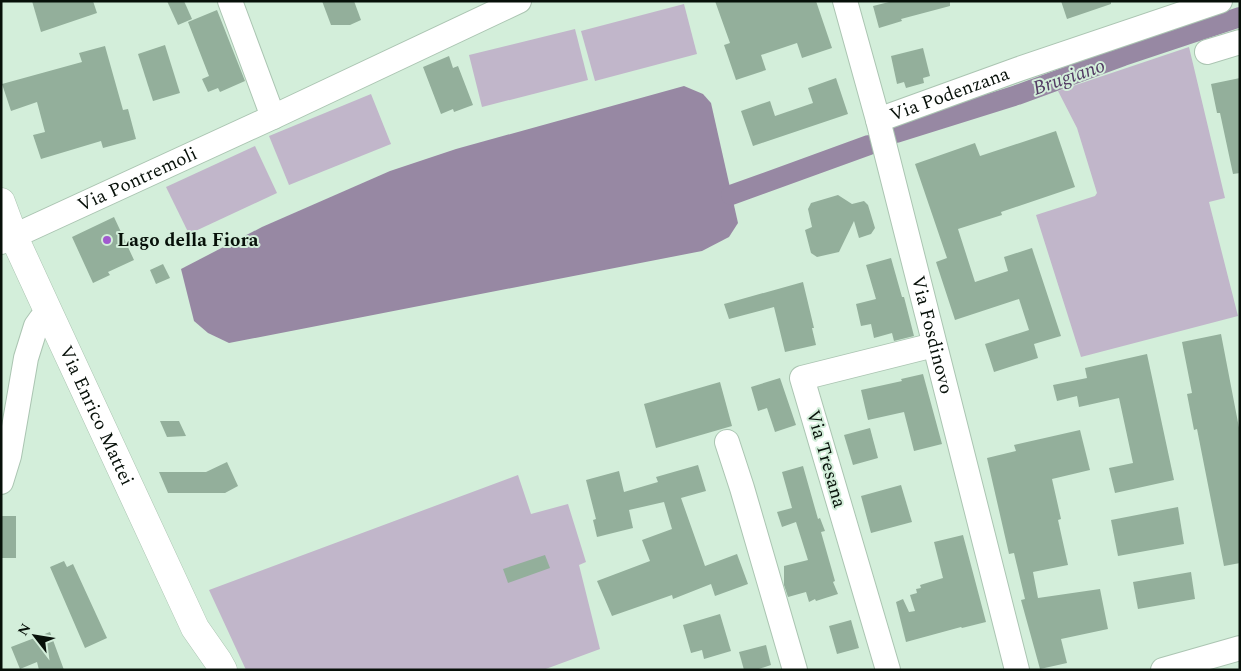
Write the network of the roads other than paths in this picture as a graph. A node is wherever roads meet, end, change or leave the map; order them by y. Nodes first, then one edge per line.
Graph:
1 (230, 1) edge
2 (519, 1) edge
3 (845, 1) edge
4 (1220, 1) edge
5 (1240, 42) edge
6 (1207, 52) dead end
7 (273, 117) junction
8 (878, 120) junction
9 (1, 202) edge
10 (8, 239) edge
11 (49, 314) junction
12 (934, 345) junction
13 (727, 442) dead end
14 (1, 482) edge
15 (195, 628) junction
16 (1234, 656) edge
17 (204, 670) edge
18 (223, 670) edge
19 (795, 670) edge
20 (888, 670) edge
21 (1018, 670) edge
22 (1163, 670) edge

1 - 7 street
2 - 7 street, Via Pontremoli
3 - 8 street, Via Fosdinovo
4 - 8 street, Via Podenzana
5 - 6 street
7 - 10 street, Via Pontremoli
8 - 12 street, Via Fosdinovo
9 - 10 main road, Via Enrico Mattei
10 - 11 main road, Via Enrico Mattei
11 - 14 street
11 - 15 main road, Via Enrico Mattei
12 - 20 street, Via Tresana
12 - 21 street, Via Fosdinovo
13 - 19 street
15 - 17 main road, Via Enrico Mattei
15 - 18 main road, Via Enrico Mattei
16 - 22 street

